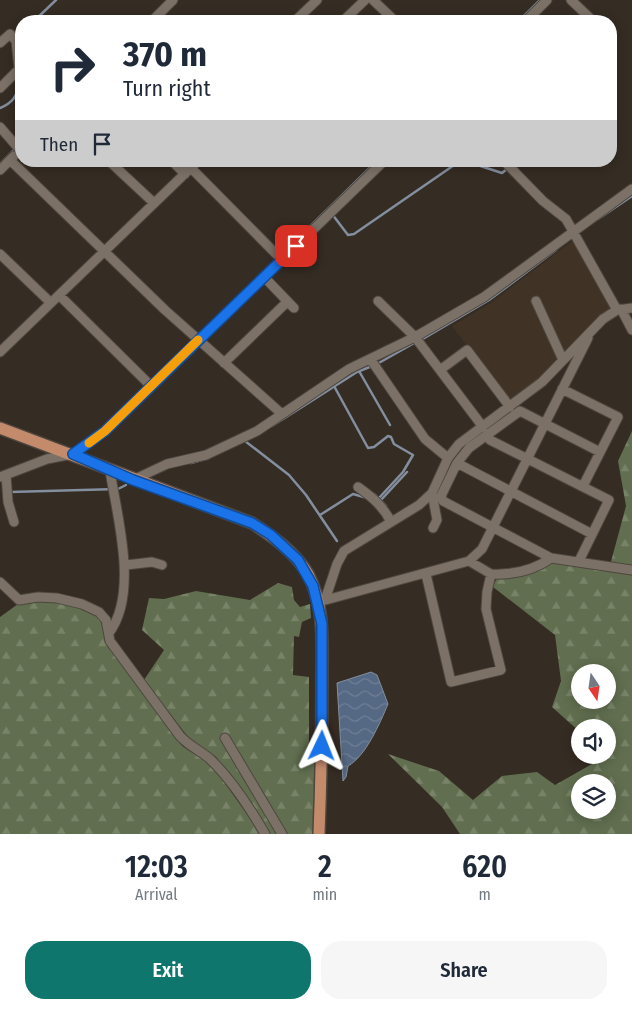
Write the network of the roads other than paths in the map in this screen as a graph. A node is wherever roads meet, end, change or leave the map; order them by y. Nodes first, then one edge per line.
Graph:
1 (173, 0) edge
2 (318, 0) edge
3 (365, 0) edge
4 (373, 0) edge
5 (547, 0) edge
6 (571, 0) edge
7 (158, 15) edge
8 (302, 15) edge
9 (349, 15) edge
10 (389, 15) edge
11 (532, 15) edge
12 (587, 15) edge
13 (15, 40) edge
14 (0, 43) edge
15 (15, 73) edge
16 (0, 88) edge
17 (0, 127) edge
18 (15, 143) edge
19 (15, 155) edge
20 (10, 160) junction
21 (15, 165) edge
22 (17, 167) edge
23 (115, 167) edge
24 (378, 167) edge
25 (510, 167) edge
26 (191, 168) edge
27 (0, 170) edge
28 (632, 189) edge
29 (154, 203) junction
30 (573, 230) junction
31 (104, 250) junction
32 (0, 254) edge
33 (282, 260) junction
34 (265, 278) junction
35 (59, 295) junction
36 (378, 301) dead end
37 (536, 301) dead end
38 (51, 303) junction
39 (632, 308) edge
40 (619, 310) junction
41 (632, 330) edge
42 (590, 333) junction
43 (415, 337) junction
44 (198, 339) junction
45 (0, 352) edge
46 (371, 360) junction
47 (563, 360) junction
48 (224, 363) junction
49 (440, 370) junction
50 (151, 386) junction
51 (562, 389) junction
52 (510, 408) junction
53 (282, 414) junction
54 (545, 423) junction
55 (0, 428) edge
56 (485, 430) junction
57 (600, 452) junction
58 (73, 454) junction
59 (448, 458) junction
60 (528, 459) junction
61 (456, 463) junction
62 (110, 470) junction
63 (3, 476) edge
64 (133, 480) junction
65 (583, 486) junction
66 (358, 487) dead end
67 (432, 493) junction
68 (510, 493) junction
69 (14, 522) dead end
70 (391, 522) junction
71 (433, 528) dead end
72 (494, 528) junction
73 (592, 534) junction
74 (551, 558) junction
75 (469, 561) junction
76 (579, 561) junction
77 (126, 565) junction
78 (162, 565) dead end
79 (632, 570) edge
80 (426, 574) junction
81 (491, 574) junction
82 (0, 582) edge
83 (322, 601) junction
84 (109, 632) junction
85 (225, 738) dead end
86 (265, 834) edge
87 (282, 834) edge
88 (319, 834) edge

1 - 7 street
2 - 8 street
3 - 9 street
4 - 10 street
5 - 11 street
6 - 12 street
13 - 14 street
15 - 16 street
17 - 18 street
19 - 20 street
20 - 21 street
20 - 27 street
22 - 31 street
23 - 29 street
24 - 33 street
25 - 30 street
26 - 29 street
26 - 33 street
28 - 30 street
29 - 31 street
30 - 40 street
30 - 43 street
31 - 35 street
31 - 44 street
32 - 38 street
33 - 34 street
34 - 44 street
34 - 48 street
35 - 38 street
35 - 50 street
36 - 43 street
37 - 47 street
38 - 45 street
39 - 40 street
40 - 41 street
40 - 42 street
42 - 47 street
42 - 51 street
43 - 46 street
43 - 49 street
44 - 48 street
44 - 50 street
46 - 53 street
46 - 59 street
47 - 52 street
48 - 53 street
49 - 52 street
49 - 56 street
50 - 58 street
51 - 54 street
51 - 57 street
52 - 56 street
53 - 64 street
54 - 56 street
54 - 57 street
54 - 60 street
55 - 58 main road
56 - 59 street
56 - 60 street
56 - 61 street
57 - 65 street
58 - 62 main road
58 - 63 street
59 - 67 street
60 - 65 street
60 - 68 street
61 - 68 street
61 - 72 street
62 - 64 main road
62 - 77 street
63 - 69 street
64 - 83 main road
65 - 73 street
66 - 70 street
67 - 70 street
67 - 71 street
68 - 72 street
68 - 73 street
70 - 83 street
72 - 74 street
72 - 75 street
73 - 76 street
74 - 76 street
74 - 81 street
75 - 80 street
75 - 81 street
76 - 79 street
77 - 78 street
77 - 84 street
80 - 81 street
80 - 83 street
82 - 84 street
83 - 88 main road
84 - 86 street
85 - 87 street

